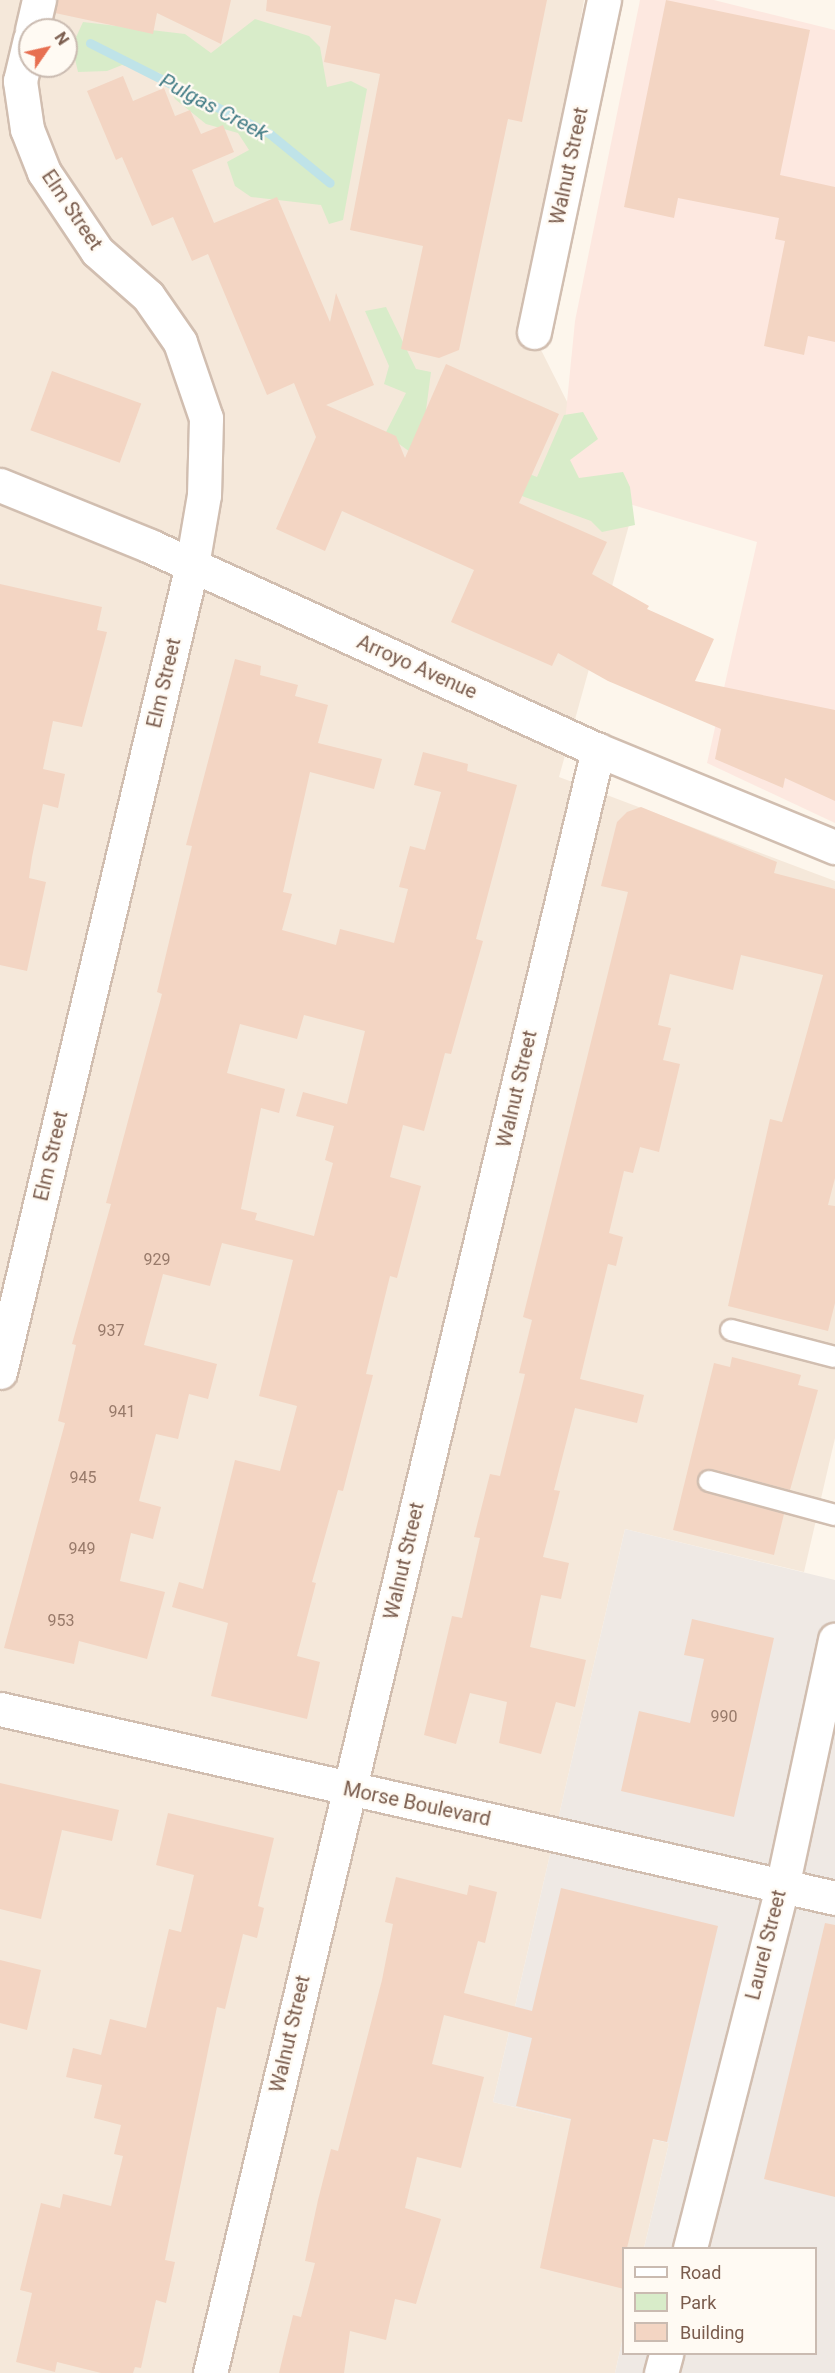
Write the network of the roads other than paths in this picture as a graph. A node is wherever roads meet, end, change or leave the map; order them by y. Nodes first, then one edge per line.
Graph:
1 (39, 0) edge
2 (604, 0) edge
3 (35, 18) edge
4 (18, 63) edge
5 (10, 79) edge
6 (534, 332) dead end
7 (0, 485) edge
8 (192, 565) junction
9 (598, 750) junction
10 (835, 847) edge
11 (731, 1330) dead end
12 (835, 1357) edge
13 (0, 1372) edge
14 (709, 1481) dead end
15 (835, 1515) edge
16 (835, 1640) edge
17 (0, 1709) edge
18 (347, 1789) junction
19 (782, 1887) junction
20 (835, 1898) edge
21 (690, 2247) edge
22 (666, 2355) edge
23 (210, 2373) edge
24 (662, 2373) edge

1 - 3 street
2 - 6 street, Walnut Street
4 - 5 street, Elm Street
5 - 8 street, Elm Street
7 - 8 street, Arroyo Avenue
8 - 9 street, Arroyo Avenue
8 - 13 street, Elm Street
9 - 10 street, Arroyo Avenue
9 - 18 street, Walnut Street
11 - 12 lane
14 - 15 lane
16 - 19 street, Laurel Street
17 - 18 street, Morse Boulevard
18 - 19 street, Morse Boulevard
18 - 23 street, Walnut Street
19 - 20 street, Morse Boulevard
19 - 21 street, Laurel Street
22 - 24 street

